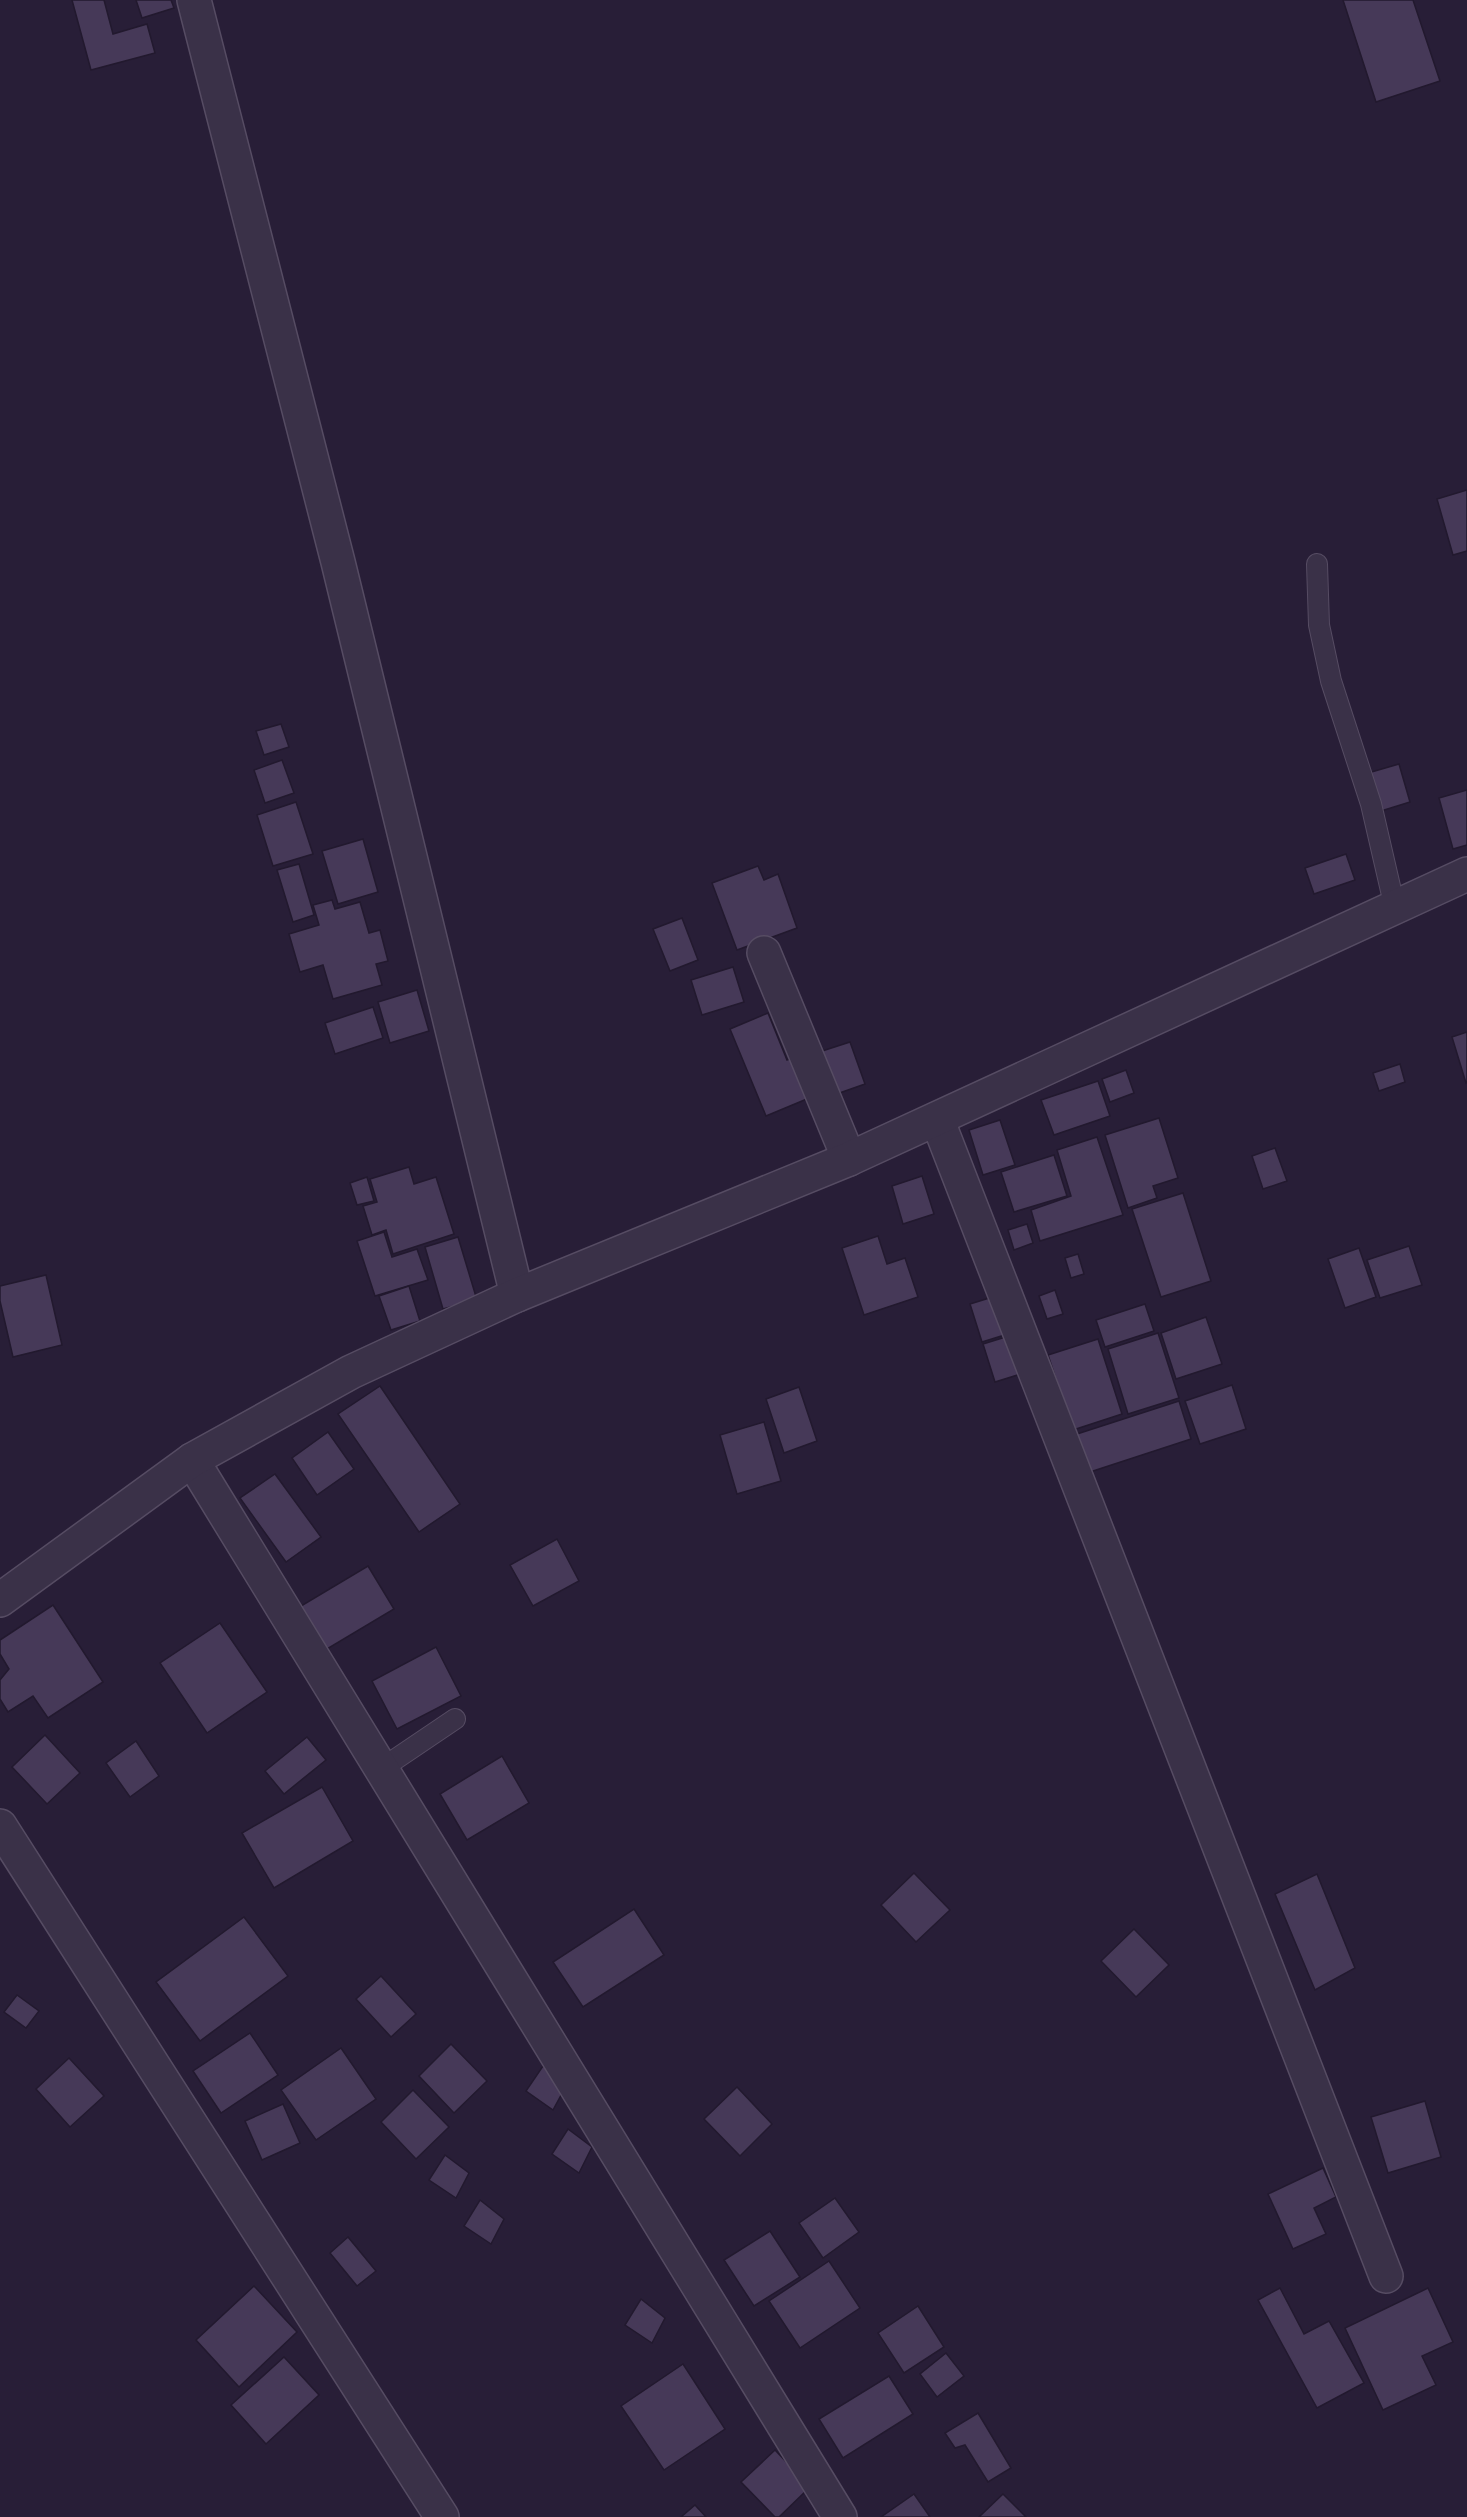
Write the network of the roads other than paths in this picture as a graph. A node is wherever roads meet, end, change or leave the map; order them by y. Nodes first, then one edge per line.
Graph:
1 (194, 0) edge
2 (1317, 564) dead end
3 (1467, 874) edge
4 (1395, 908) junction
5 (764, 953) dead end
6 (937, 1119) junction
7 (849, 1159) junction
8 (517, 1295) junction
9 (192, 1460) junction
10 (0, 1600) edge
11 (455, 1719) dead end
12 (381, 1769) junction
13 (0, 1826) edge
14 (1386, 2276) dead end
15 (442, 2517) edge
16 (840, 2517) edge

1 - 8 street
2 - 4 lane
3 - 4 street
4 - 6 street
5 - 7 street
6 - 7 street
6 - 14 street
7 - 8 street
8 - 9 street
9 - 10 street
9 - 12 street
11 - 12 lane
12 - 16 street
13 - 15 street

